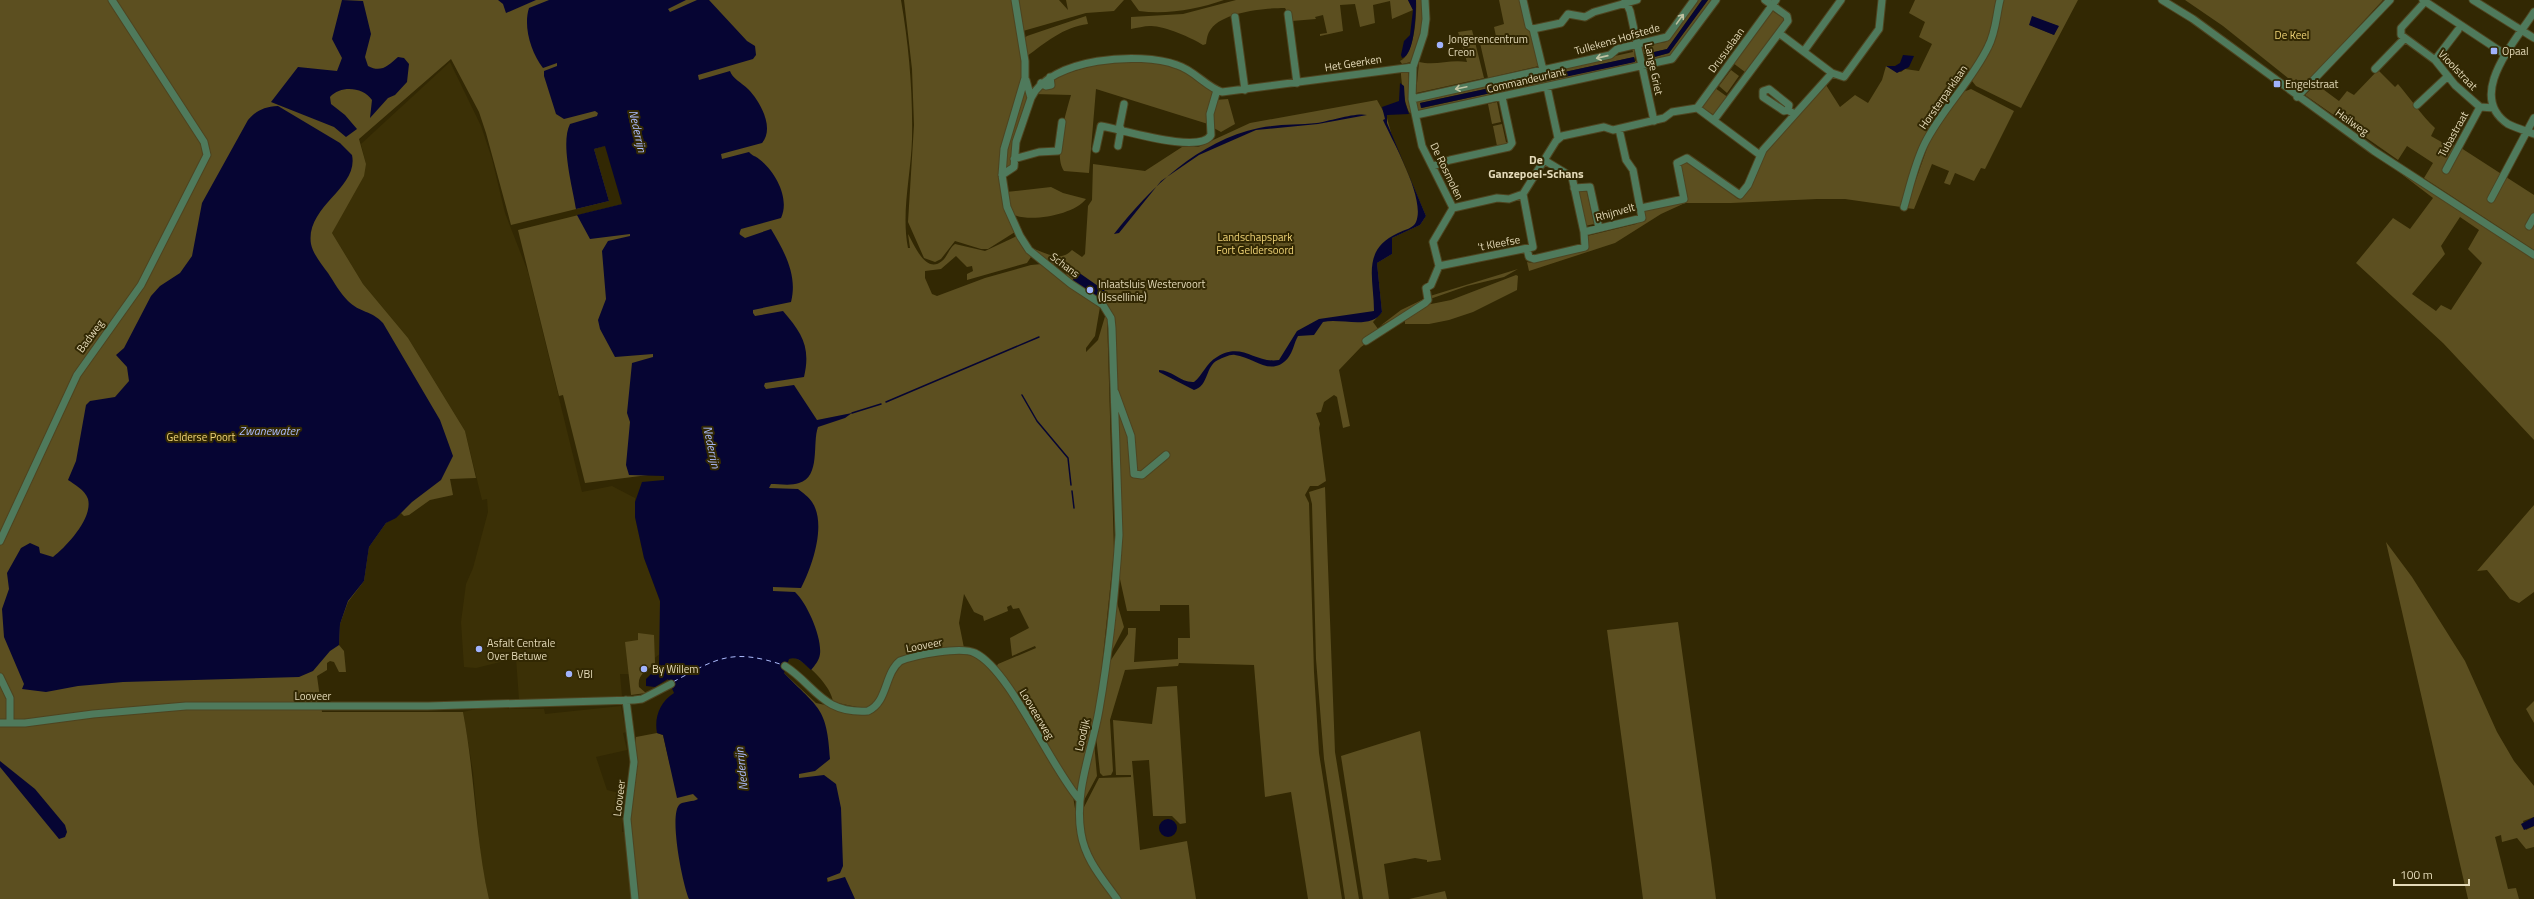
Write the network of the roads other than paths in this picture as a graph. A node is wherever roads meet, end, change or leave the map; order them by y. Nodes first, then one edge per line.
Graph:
1 (112, 0) edge
2 (1015, 0) edge
3 (1424, 0) edge
4 (1523, 0) edge
5 (1637, 0) edge
6 (1694, 0) edge
7 (1716, 0) edge
8 (1765, 0) edge
9 (1842, 0) edge
10 (1882, 0) edge
11 (2000, 0) edge
12 (2162, 0) edge
13 (2390, 0) edge
14 (2473, 0) edge
15 (1626, 2) edge
16 (2422, 2) edge
17 (1774, 3) edge
18 (2534, 12) edge
19 (1288, 14) dead end
20 (1235, 17) dead end
21 (1533, 29) junction
22 (2458, 30) dead end
23 (2523, 30) junction
24 (1779, 33) junction
25 (2405, 38) junction
26 (2534, 38) edge
27 (1637, 43) junction
28 (1804, 51) junction
29 (2506, 55) junction
30 (2435, 60) junction
31 (1642, 66) junction
32 (1413, 67) junction
33 (2375, 69) dead end
34 (1543, 70) junction
35 (1832, 72) junction
36 (2448, 76) junction
37 (1025, 78) junction
38 (1297, 83) junction
39 (1547, 87) junction
40 (1217, 90) junction
41 (1245, 90) junction
42 (1502, 97) junction
43 (2297, 97) junction
44 (1031, 98) junction
45 (1412, 99) junction
46 (1124, 104) dead end
47 (2417, 106) dead end
48 (1697, 108) junction
49 (2480, 108) junction
50 (2494, 108) junction
51 (1416, 115) junction
52 (2534, 118) edge
53 (1714, 120) junction
54 (1654, 121) junction
55 (1062, 122) dead end
56 (1618, 128) junction
57 (1120, 129) junction
58 (2526, 131) junction
59 (2534, 134) edge
60 (1558, 138) junction
61 (1118, 146) dead end
62 (1096, 150) dead end
63 (1760, 155) junction
64 (1014, 159) junction
65 (1544, 160) junction
66 (1433, 166) junction
67 (2446, 170) dead end
68 (1002, 175) junction
69 (1574, 188) junction
70 (1523, 194) junction
71 (2491, 200) dead end
72 (1904, 207) dead end
73 (1453, 208) junction
74 (1641, 208) junction
75 (2534, 217) edge
76 (2529, 226) dead end
77 (1599, 228) junction
78 (1584, 232) junction
79 (1527, 249) junction
80 (2534, 255) edge
81 (1439, 266) junction
82 (1366, 340) dead end
83 (1114, 390) junction
84 (1166, 455) dead end
85 (0, 542) edge
86 (1117, 566) joint
87 (967, 650) joint
88 (785, 666) dead end
89 (0, 677) edge
90 (671, 684) dead end
91 (626, 700) junction
92 (0, 723) edge
93 (10, 723) junction
94 (1079, 799) junction
95 (635, 899) edge
96 (1117, 899) edge

1 - 85 street, Badweg
2 - 37 street, Schans
3 - 32 street, De Rosmolen
4 - 21 street
5 - 15 street
27 -> 6 street, Tullekens Hofstede
7 - 31 street, Commandeurlant
8 - 17 street
9 - 28 street
10 - 35 street
11 - 72 street, Horsterparklaan
12 - 43 street, Heilweg
13 - 43 street
14 - 23 street
15 - 21 street
15 - 27 street, Lange Griet
16 - 25 street
16 - 29 street
17 - 24 street
17 - 48 street, Drususlaan
18 - 23 street
19 - 38 street
20 - 41 street
21 - 34 street
22 - 30 street
23 - 26 street
23 - 29 street
24 - 28 street
24 - 53 street
25 - 30 street, Vioolstraat
25 - 33 street
27 - 31 street, Lange Griet
27 -> 34 street, Tullekens Hofstede
28 - 35 street
29 - 50 street
30 - 36 street, Vioolstraat
31 - 39 street, Commandeurlant
31 - 54 street, Lange Griet
32 - 38 street, Het Geerken
32 - 45 street, De Rosmolen
34 -> 45 street, Tullekens Hofstede
35 - 63 street
36 - 47 street
36 - 49 street, Vioolstraat
37 - 44 street, Schans
37 - 68 street, Schans
38 - 41 street, Het Geerken
39 - 42 street, Commandeurlant
39 - 60 street
40 - 41 street, Het Geerken
40 - 44 street
40 - 57 street
42 - 51 street, Commandeurlant
42 - 66 street
43 - 80 street, Heilweg
44 - 64 street
45 - 51 street, De Rosmolen
46 - 57 street
48 - 53 street
48 - 54 street
49 - 50 street
49 - 67 street, Tubastraat
50 - 58 street
51 - 66 street, De Rosmolen
52 - 58 street
53 - 63 street
54 - 56 street
55 - 64 street
56 - 60 street
56 - 74 street, Rhijnvelt
57 - 61 street
57 - 62 street
58 - 59 street
58 - 71 street
60 - 65 street
63 - 74 street
64 - 68 street
65 - 69 street
65 - 70 street
66 - 73 street, De Rosmolen
68 - 83 street, Schans
69 - 77 street
69 - 78 street
70 - 73 street, De Rosmolen
70 - 79 street, 't Kleefse
73 - 81 street
74 - 77 street, Rhijnvelt
75 - 76 street
77 - 78 street, Rhijnvelt
78 - 79 street, Rhijnvelt
79 - 81 street, 't Kleefse
81 - 82 street
83 - 84 street, Schans
83 - 86 street, Schans
86 - 94 street, Loodijk
87 - 88 street, Looveer
87 - 94 street, Looveerweg
89 - 93 street
90 - 91 street, Looveer
91 - 93 street, Looveer
91 - 95 street, Looveer
92 - 93 street, Looveer
94 - 96 street, Loodijk

